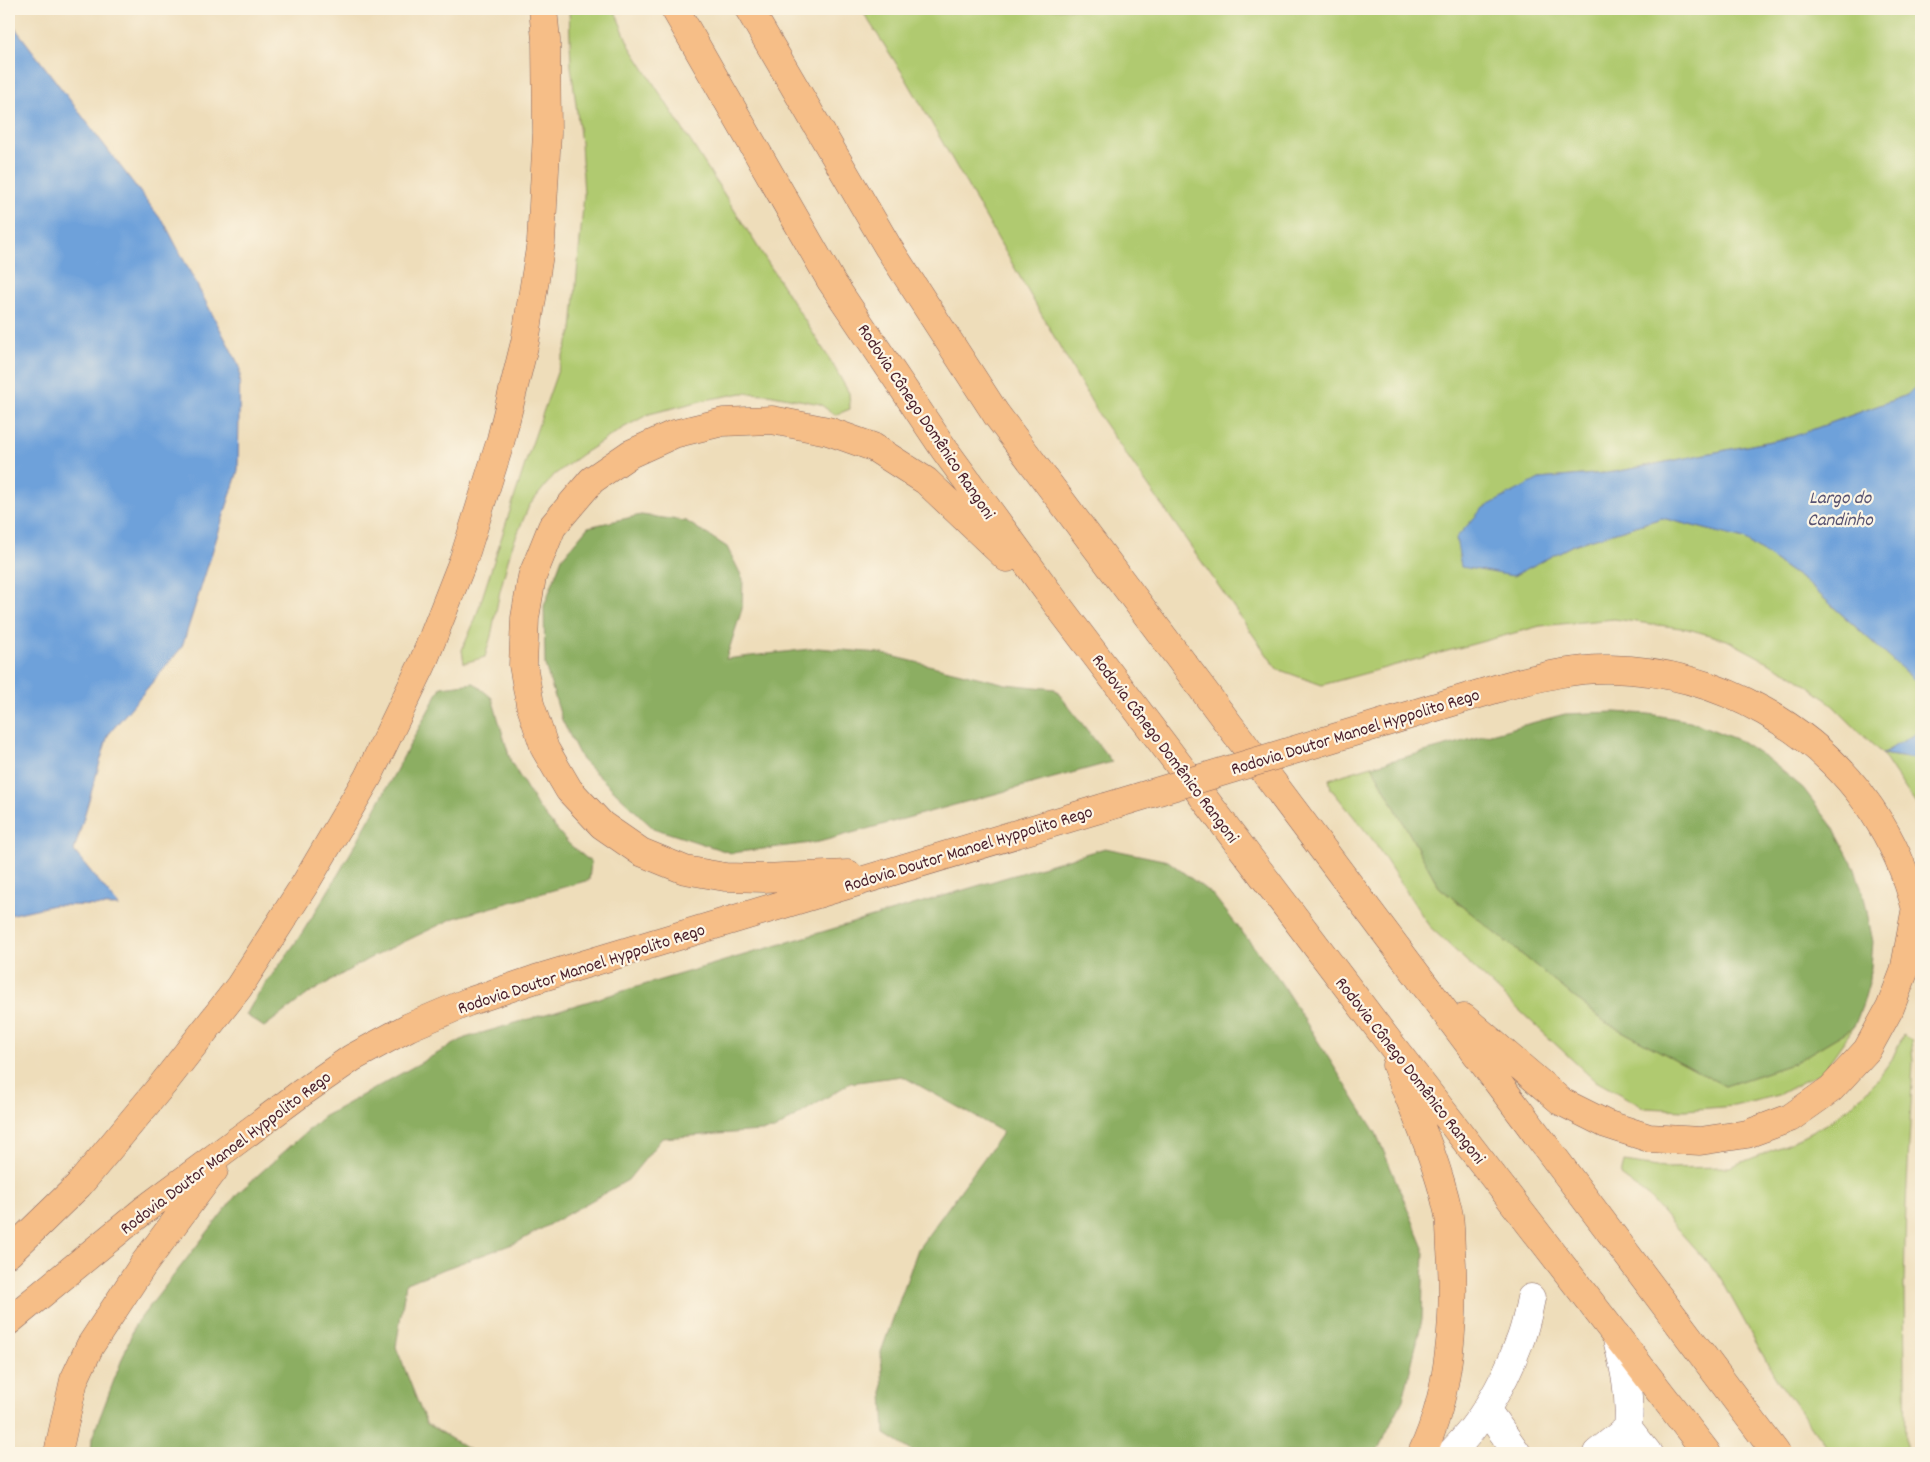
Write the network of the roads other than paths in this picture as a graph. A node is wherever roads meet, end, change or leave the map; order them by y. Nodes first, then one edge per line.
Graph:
1 (543, 9) edge
2 (674, 9) edge
3 (749, 9) edge
4 (1056, 604) junction
5 (891, 872) junction
6 (1919, 918) edge
7 (1412, 970) junction
8 (1386, 1038) junction
9 (233, 1145) junction
10 (9, 1253) edge
11 (1531, 1298) dead end
12 (9, 1321) edge
13 (1616, 1335) junction
14 (1486, 1409) junction
15 (1628, 1428) junction
16 (58, 1453) edge
17 (1422, 1453) edge
18 (1451, 1453) edge
19 (1517, 1453) edge
20 (1597, 1453) edge
21 (1648, 1453) edge
22 (1707, 1453) edge
23 (1776, 1453) edge

1 - 10 highway
2 - 4 highway, Rodovia Cônego Domênico Rangoni
3 - 7 highway
4 - 5 highway
4 - 8 highway, Rodovia Cônego Domênico Rangoni
5 - 6 highway, Rodovia Doutor Manoel Hyppolito Rego, bridge
5 - 9 highway, Rodovia Doutor Manoel Hyppolito Rego
6 - 7 highway
7 - 23 highway
8 - 13 highway, Rodovia Cônego Domênico Rangoni
8 - 17 highway
9 - 12 highway, Rodovia Doutor Manoel Hyppolito Rego
9 - 16 highway
11 - 14 lane
13 - 15 lane
13 - 22 highway, Rodovia Cônego Domênico Rangoni
14 - 18 lane
14 - 19 lane
15 - 20 lane
15 - 21 lane

